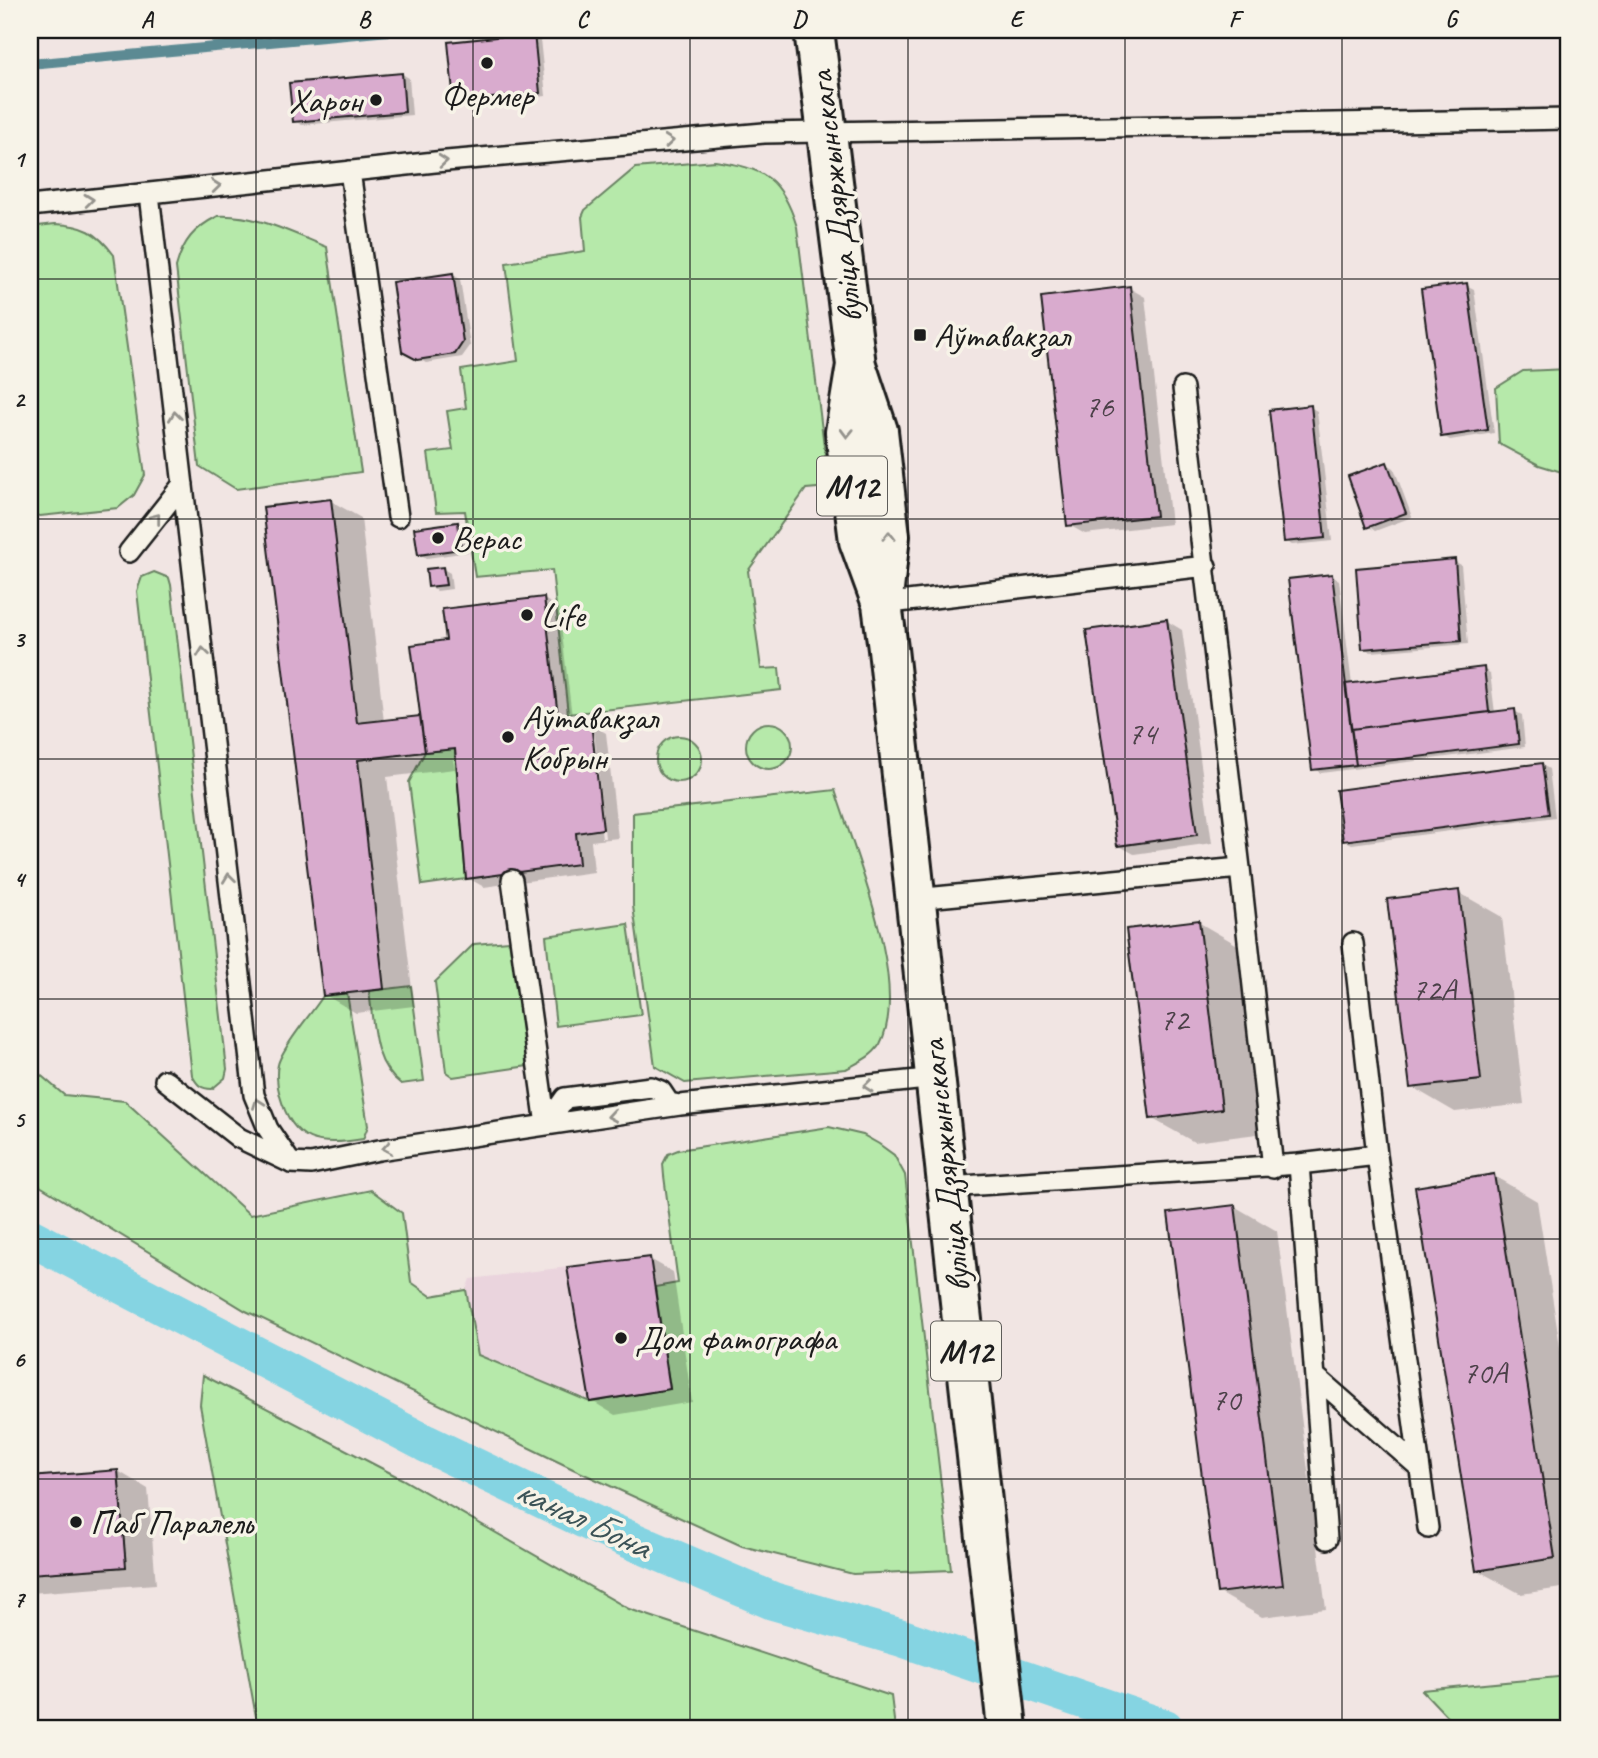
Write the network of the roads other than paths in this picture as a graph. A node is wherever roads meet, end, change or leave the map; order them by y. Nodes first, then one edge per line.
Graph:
1 (814, 30) edge
2 (1568, 119) edge
3 (826, 131) junction
4 (350, 171) junction
5 (149, 194) junction
6 (30, 206) edge
7 (1183, 388) dead end
8 (183, 484) junction
9 (398, 517) dead end
10 (129, 552) dead end
11 (1206, 566) junction
12 (882, 604) junction
13 (1240, 868) junction
14 (512, 880) dead end
15 (915, 899) junction
16 (1353, 943) dead end
17 (936, 1078) junction
18 (165, 1080) dead end
19 (546, 1125) junction
20 (1377, 1155) junction
21 (291, 1163) junction
22 (1299, 1164) junction
23 (1273, 1168) junction
24 (948, 1187) junction
25 (1315, 1376) junction
26 (1419, 1467) junction
27 (1428, 1528) dead end
28 (1327, 1539) dead end
29 (1007, 1728) edge

1 - 3 main road, вуліца Дзяржынскага / М12
2 - 3 lane
4 -> 3 lane
3 - 12 main road, вуліца Дзяржынскага / М12
5 -> 4 lane
4 - 9 lane
6 -> 5 lane
8 -> 5 lane
7 - 11 lane
10 -> 8 lane
21 -> 8 lane
11 - 12 lane
11 - 13 lane
12 - 15 main road, вуліца Дзяржынскага / М12
13 - 15 lane
13 - 23 lane
14 - 19 lane
15 - 17 main road, вуліца Дзяржынскага / М12
16 - 20 lane
17 -> 19 lane
17 - 24 main road, вуліца Дзяржынскага / М12
18 - 21 lane
19 -> 21 lane
20 - 22 lane
20 - 26 lane
22 - 23 lane
22 - 25 lane
23 - 24 lane
24 - 29 main road, вуліца Дзяржынскага / М12
25 - 26 lane
25 - 28 lane
26 - 27 lane

